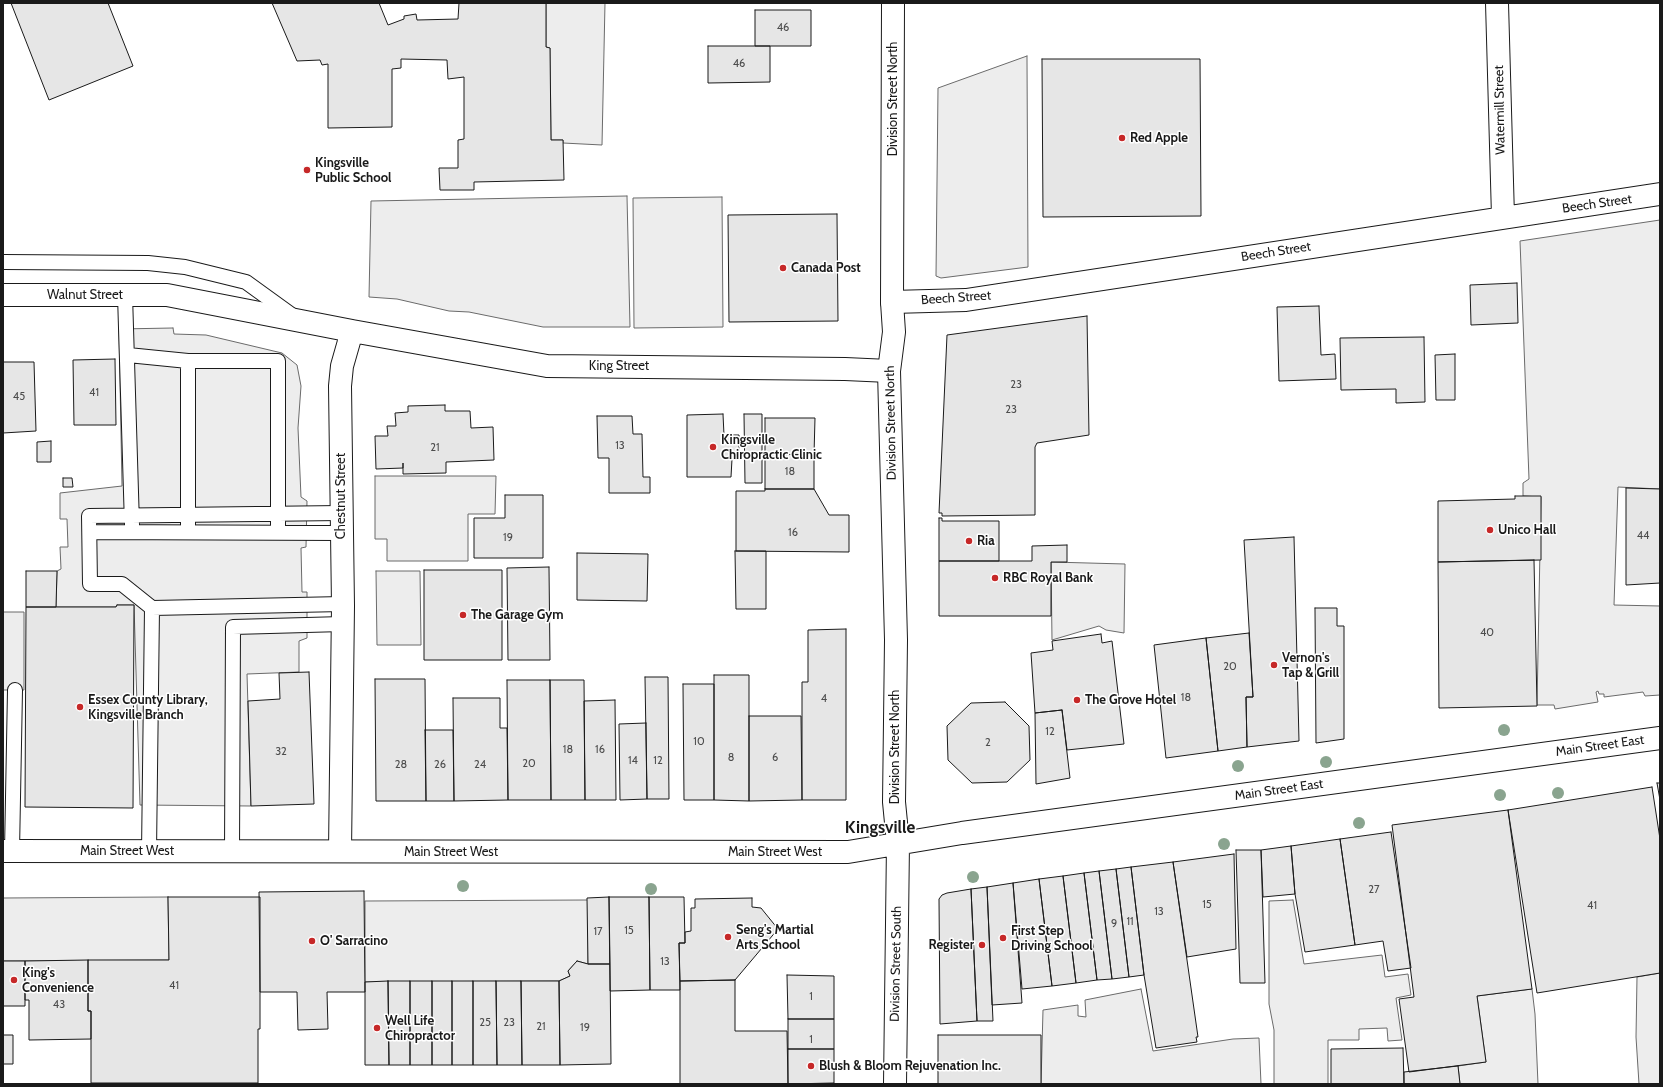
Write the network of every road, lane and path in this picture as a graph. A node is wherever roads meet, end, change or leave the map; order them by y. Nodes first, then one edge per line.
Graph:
1 (893, 3) edge
2 (1497, 3) edge
3 (1660, 194) edge
4 (1502, 217) junction
5 (3, 262) edge
6 (3, 295) edge
7 (125, 295) junction
8 (892, 302) junction
9 (297, 319) junction
10 (352, 331) junction
11 (128, 355) junction
12 (188, 361) junction
13 (889, 371) junction
14 (278, 514) junction
15 (132, 515) junction
16 (188, 515) junction
17 (341, 523) junction
18 (90, 532) junction
19 (132, 532) junction
20 (188, 532) junction
21 (278, 532) junction
22 (152, 608) junction
23 (343, 614) junction
24 (15, 690) dead end
25 (1660, 738) edge
26 (898, 844) junction
27 (7, 851) edge
28 (340, 851) junction
29 (149, 852) junction
30 (232, 852) junction
31 (895, 1084) edge

1 - 8 street, Division Street North
2 - 4 street, Watermill Street
3 - 4 street, Beech Street
4 - 8 street, Beech Street
5 - 9 lane
6 - 7 street, Walnut Street
7 - 9 street, Walnut Street
7 - 11 lane
8 - 13 street, Division Street North
9 - 10 street
10 - 13 street, King Street
10 - 17 street, Chestnut Street
11 - 12 lane
11 - 15 lane
12 - 14 lane
12 - 16 lane
13 - 26 street, Division Street North
14 - 16 lane
14 - 17 lane
14 - 21 lane
15 - 16 lane
15 - 18 lane
15 - 19 lane
16 - 20 lane
17 - 21 lane
17 - 23 street, Chestnut Street
18 - 19 lane
18 - 22 lane
19 - 20 lane
20 - 21 lane
22 - 23 lane
22 - 29 lane
23 - 28 street, Chestnut Street
23 - 30 lane
24 - 27 lane
25 - 26 street, Main Street East
26 - 28 street, Main Street West
26 - 31 street, Division Street South
27 - 29 street, Main Street West
28 - 30 street, Main Street West
29 - 30 street, Main Street West

